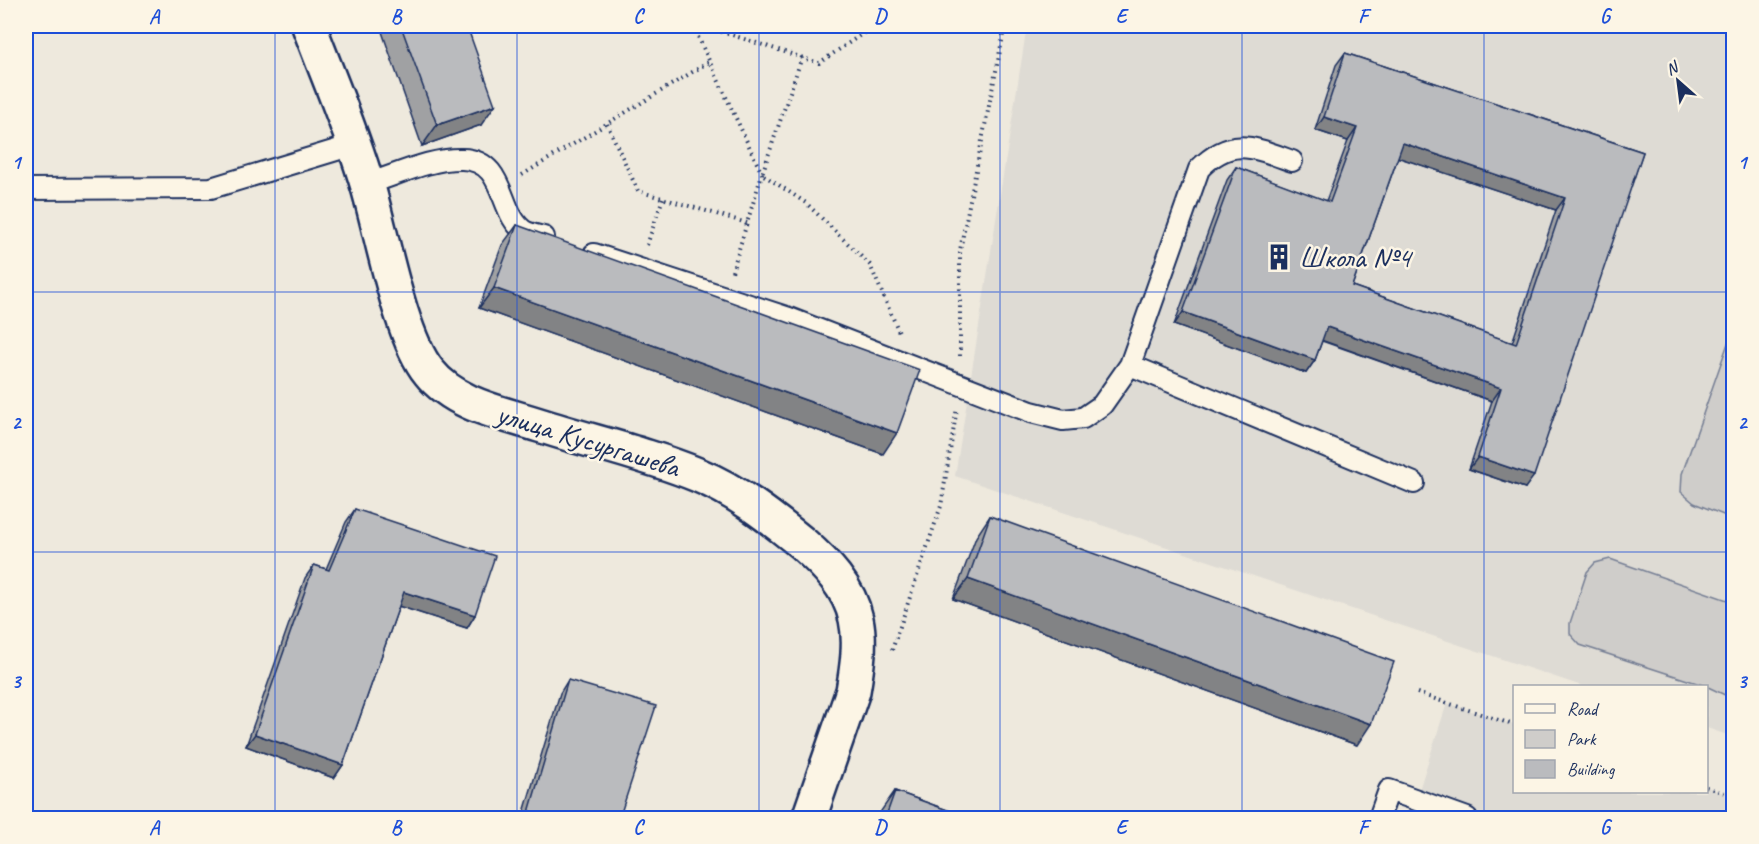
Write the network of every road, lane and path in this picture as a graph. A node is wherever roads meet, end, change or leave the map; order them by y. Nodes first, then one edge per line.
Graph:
1 (309, 26) edge
2 (693, 26) edge
3 (704, 26) edge
4 (874, 26) edge
5 (1005, 26) edge
6 (802, 57) junction
7 (710, 62) junction
8 (607, 124) junction
9 (353, 145) junction
10 (1292, 161) dead end
11 (762, 174) junction
12 (367, 184) junction
13 (501, 188) junction
14 (26, 189) edge
15 (663, 198) junction
16 (747, 223) junction
17 (639, 268) junction
18 (724, 297) junction
19 (897, 360) junction
20 (1130, 365) junction
21 (961, 384) junction
22 (1414, 483) dead end
23 (892, 651) dead end
24 (1417, 693) dead end
25 (1513, 724) edge
26 (1708, 787) edge
27 (1734, 796) edge
28 (809, 819) edge
29 (1379, 819) edge
30 (1467, 819) edge

1 - 9 street, улица Кусургашева
2 - 7 path
3 - 6 path
4 - 6 path
5 - 21 path
6 - 11 path
7 - 8 path
7 - 11 path
8 - 13 path
8 - 15 path
9 - 12 street, улица Кусургашева
9 - 14 lane
10 - 20 lane
11 - 16 path
11 - 19 path
12 - 13 lane
12 - 28 street, улица Кусургашева
13 - 17 lane
15 - 16 path
15 - 17 path
16 - 18 path
17 - 18 lane
18 - 19 lane
19 - 21 lane
20 - 21 lane
20 - 22 lane
21 - 23 path
24 - 25 path
26 - 27 path
29 - 30 lane

